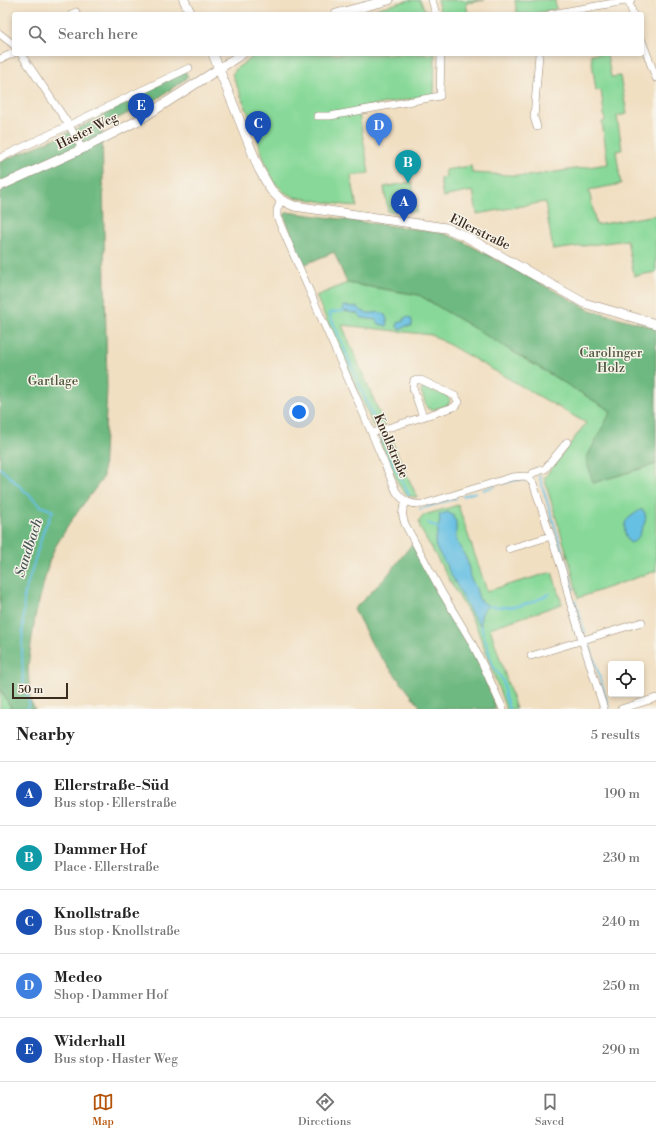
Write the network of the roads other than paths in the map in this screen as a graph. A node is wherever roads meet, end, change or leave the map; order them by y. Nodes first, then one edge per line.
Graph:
1 (184, 0) edge
2 (389, 0) edge
3 (432, 0) edge
4 (630, 0) edge
5 (191, 12) edge
6 (344, 12) edge
7 (435, 12) edge
8 (563, 12) edge
9 (633, 12) edge
10 (0, 34) edge
11 (12, 43) edge
12 (644, 46) edge
13 (12, 54) edge
14 (22, 56) edge
15 (213, 56) edge
16 (239, 56) edge
17 (442, 56) edge
18 (539, 56) edge
19 (0, 59) edge
20 (189, 68) dead end
21 (219, 69) junction
22 (656, 78) edge
23 (317, 116) dead end
24 (70, 125) junction
25 (537, 127) dead end
26 (82, 149) junction
27 (0, 158) edge
28 (0, 186) edge
29 (281, 200) junction
30 (656, 324) edge
31 (423, 417) junction
32 (372, 433) junction
33 (567, 442) dead end
34 (528, 478) junction
35 (406, 503) junction
36 (551, 536) junction
37 (509, 549) dead end
38 (642, 622) dead end
39 (582, 640) junction
40 (531, 656) dead end
41 (656, 698) edge
42 (503, 709) edge
43 (604, 709) edge
44 (621, 709) edge

1 - 5 street
2 - 6 street
3 - 7 street
4 - 8 street
4 - 9 street
10 - 11 street
12 - 22 street
13 - 19 street
14 - 24 street
15 - 21 street
16 - 21 street, Haster Weg
17 - 23 street
18 - 25 street
20 - 24 street, Haster Weg
21 - 26 street, Haster Weg
21 - 29 street
24 - 26 street
24 - 27 street, Haster Weg
26 - 28 street, Haster Weg
29 - 30 street, Ellerstraße
29 - 32 street, Knollstraße
31 - 31 street
31 - 32 street
32 - 35 street, Knollstraße
33 - 34 street
34 - 35 street
34 - 36 street
35 - 42 street
36 - 37 street
36 - 39 street
38 - 39 street
39 - 40 street
39 - 43 street
41 - 44 street

